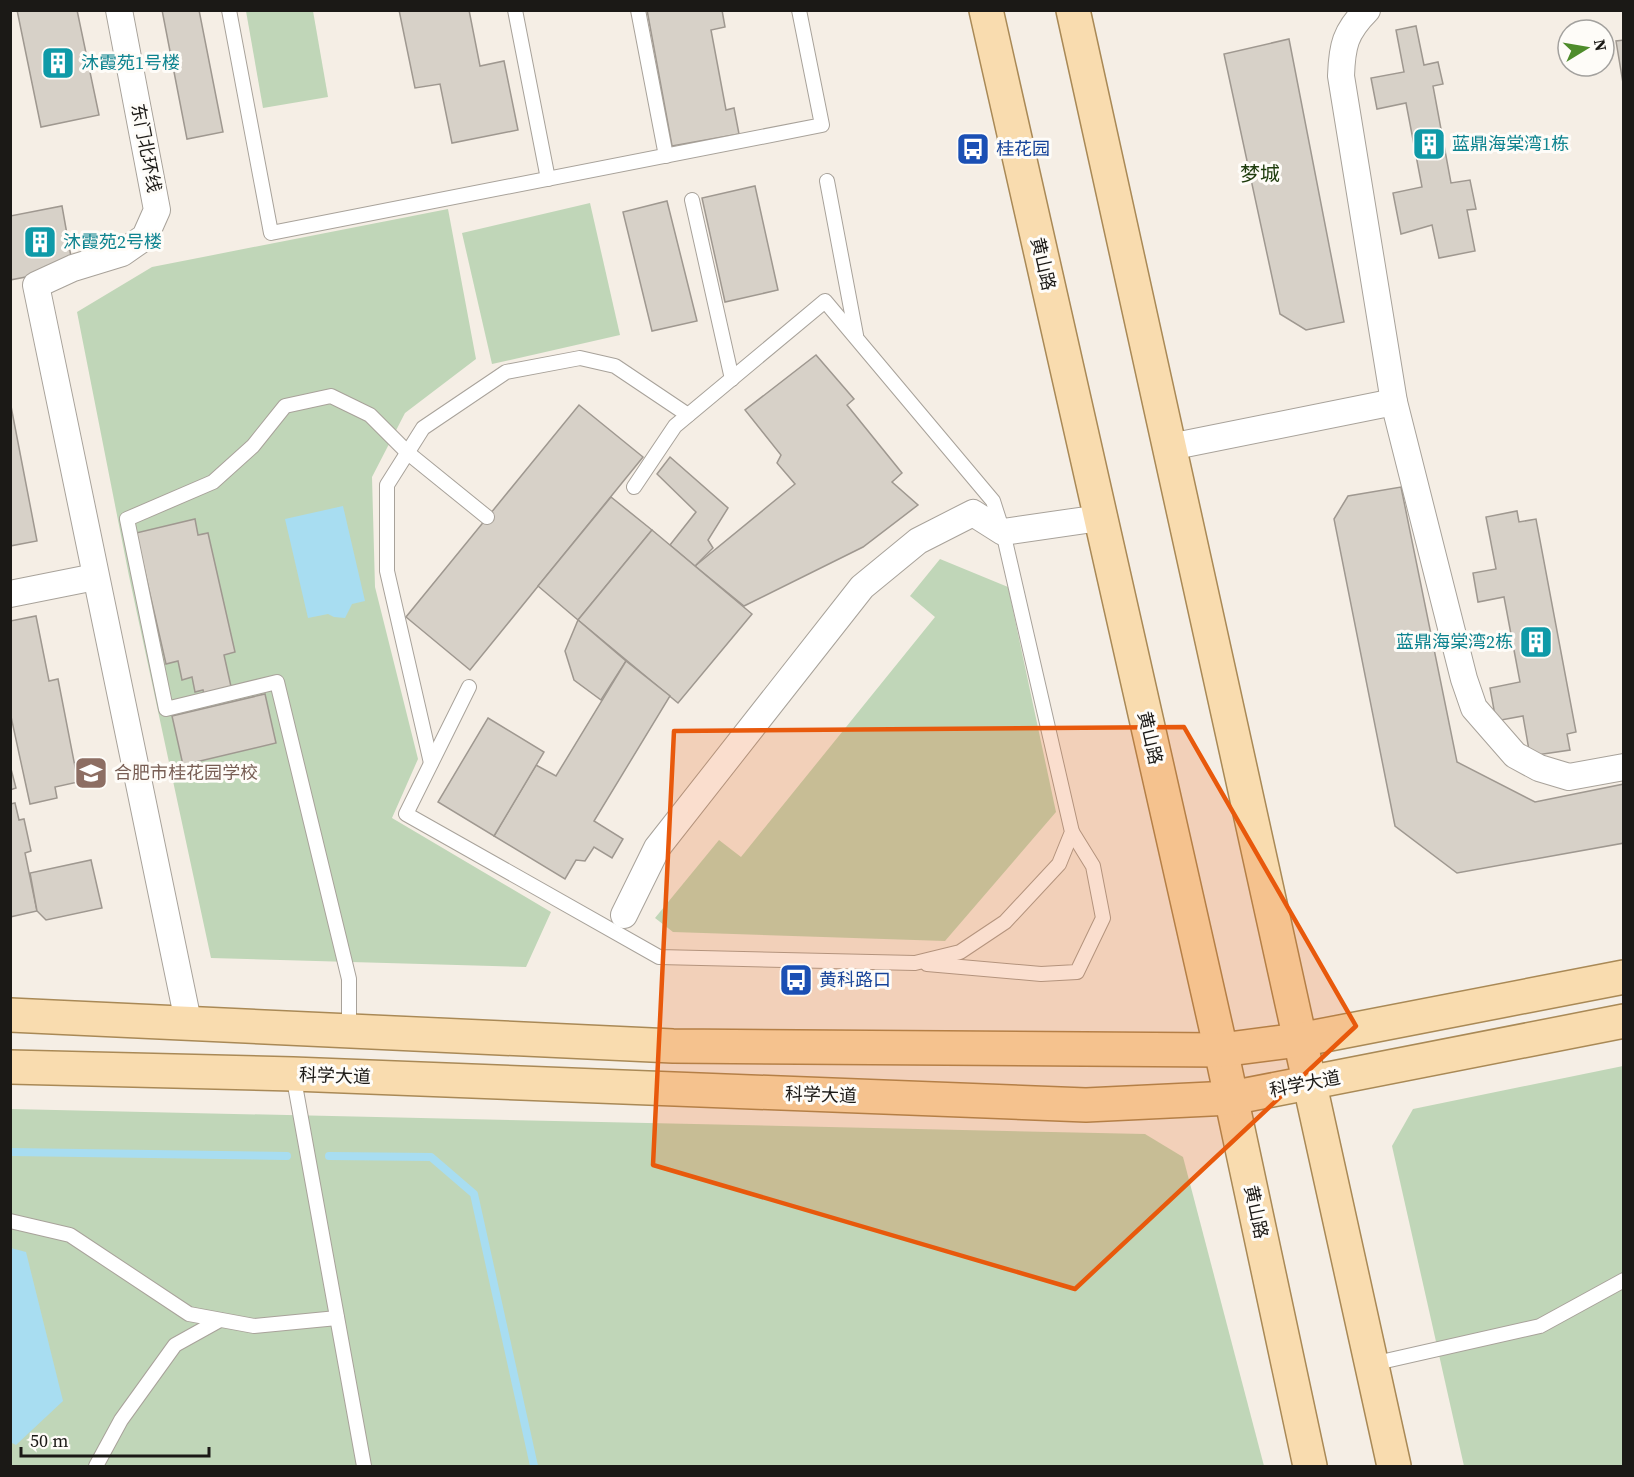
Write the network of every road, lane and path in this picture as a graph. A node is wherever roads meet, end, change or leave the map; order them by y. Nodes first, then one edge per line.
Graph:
1 (119, 10) edge
2 (229, 10) edge
3 (515, 10) edge
4 (638, 10) edge
5 (799, 10) edge
6 (986, 10) edge
7 (1073, 10) edge
8 (1367, 10) edge
9 (666, 156) junction
10 (548, 179) junction
11 (827, 181) dead end
12 (692, 200) dead end
13 (856, 336) junction
14 (732, 379) junction
15 (1394, 402) junction
16 (688, 415) junction
17 (1170, 447) junction
18 (408, 453) junction
19 (634, 487) dead end
20 (487, 517) dead end
21 (1100, 518) junction
22 (1003, 532) junction
23 (94, 577) junction
24 (10, 594) edge
25 (469, 687) dead end
26 (431, 763) junction
27 (1623, 767) edge
28 (1072, 832) junction
29 (624, 915) dead end
30 (915, 963) junction
31 (1623, 977) edge
32 (10, 1015) edge
33 (188, 1021) junction
34 (1623, 1021) edge
35 (349, 1030) junction
36 (1299, 1040) junction
37 (1221, 1050) junction
38 (10, 1067) edge
39 (293, 1074) junction
40 (1308, 1083) junction
41 (1231, 1098) junction
42 (10, 1221) edge
43 (1623, 1280) edge
44 (337, 1318) junction
45 (220, 1320) junction
46 (1371, 1364) junction
47 (96, 1467) edge
48 (364, 1467) edge
49 (1310, 1467) edge
50 (1394, 1467) edge

1 - 23 street, 东门北环线
2 - 10 lane
3 - 10 lane
4 - 9 lane
5 - 9 lane
6 - 21 main road, 黄山路
7 - 17 main road
8 - 15 street
9 - 10 lane
11 - 13 lane
12 - 14 lane
13 - 14 lane
13 - 22 lane
14 - 16 lane
15 - 17 street
15 - 27 street
16 - 18 lane
16 - 19 lane
17 - 36 main road
18 - 20 lane
18 - 26 lane
18 - 35 lane
21 - 22 street
21 - 37 main road, 黄山路
22 - 28 lane
22 - 29 street
23 - 24 street
23 - 33 street
25 - 26 lane
26 - 30 lane
28 - 30 lane
28 - 30 lane
31 - 36 main road
32 - 33 main road
33 - 35 main road
34 - 40 main road, 科学大道
35 - 37 main road
36 - 37 main road
36 - 40 main road
37 - 41 main road, 黄山路
38 - 39 main road, 科学大道
39 - 41 main road, 科学大道
39 - 44 lane
40 - 41 main road, 科学大道
40 - 46 main road
41 - 49 main road, 黄山路
42 - 45 lane
43 - 46 lane
44 - 45 lane
44 - 48 lane
45 - 47 lane
46 - 50 main road

